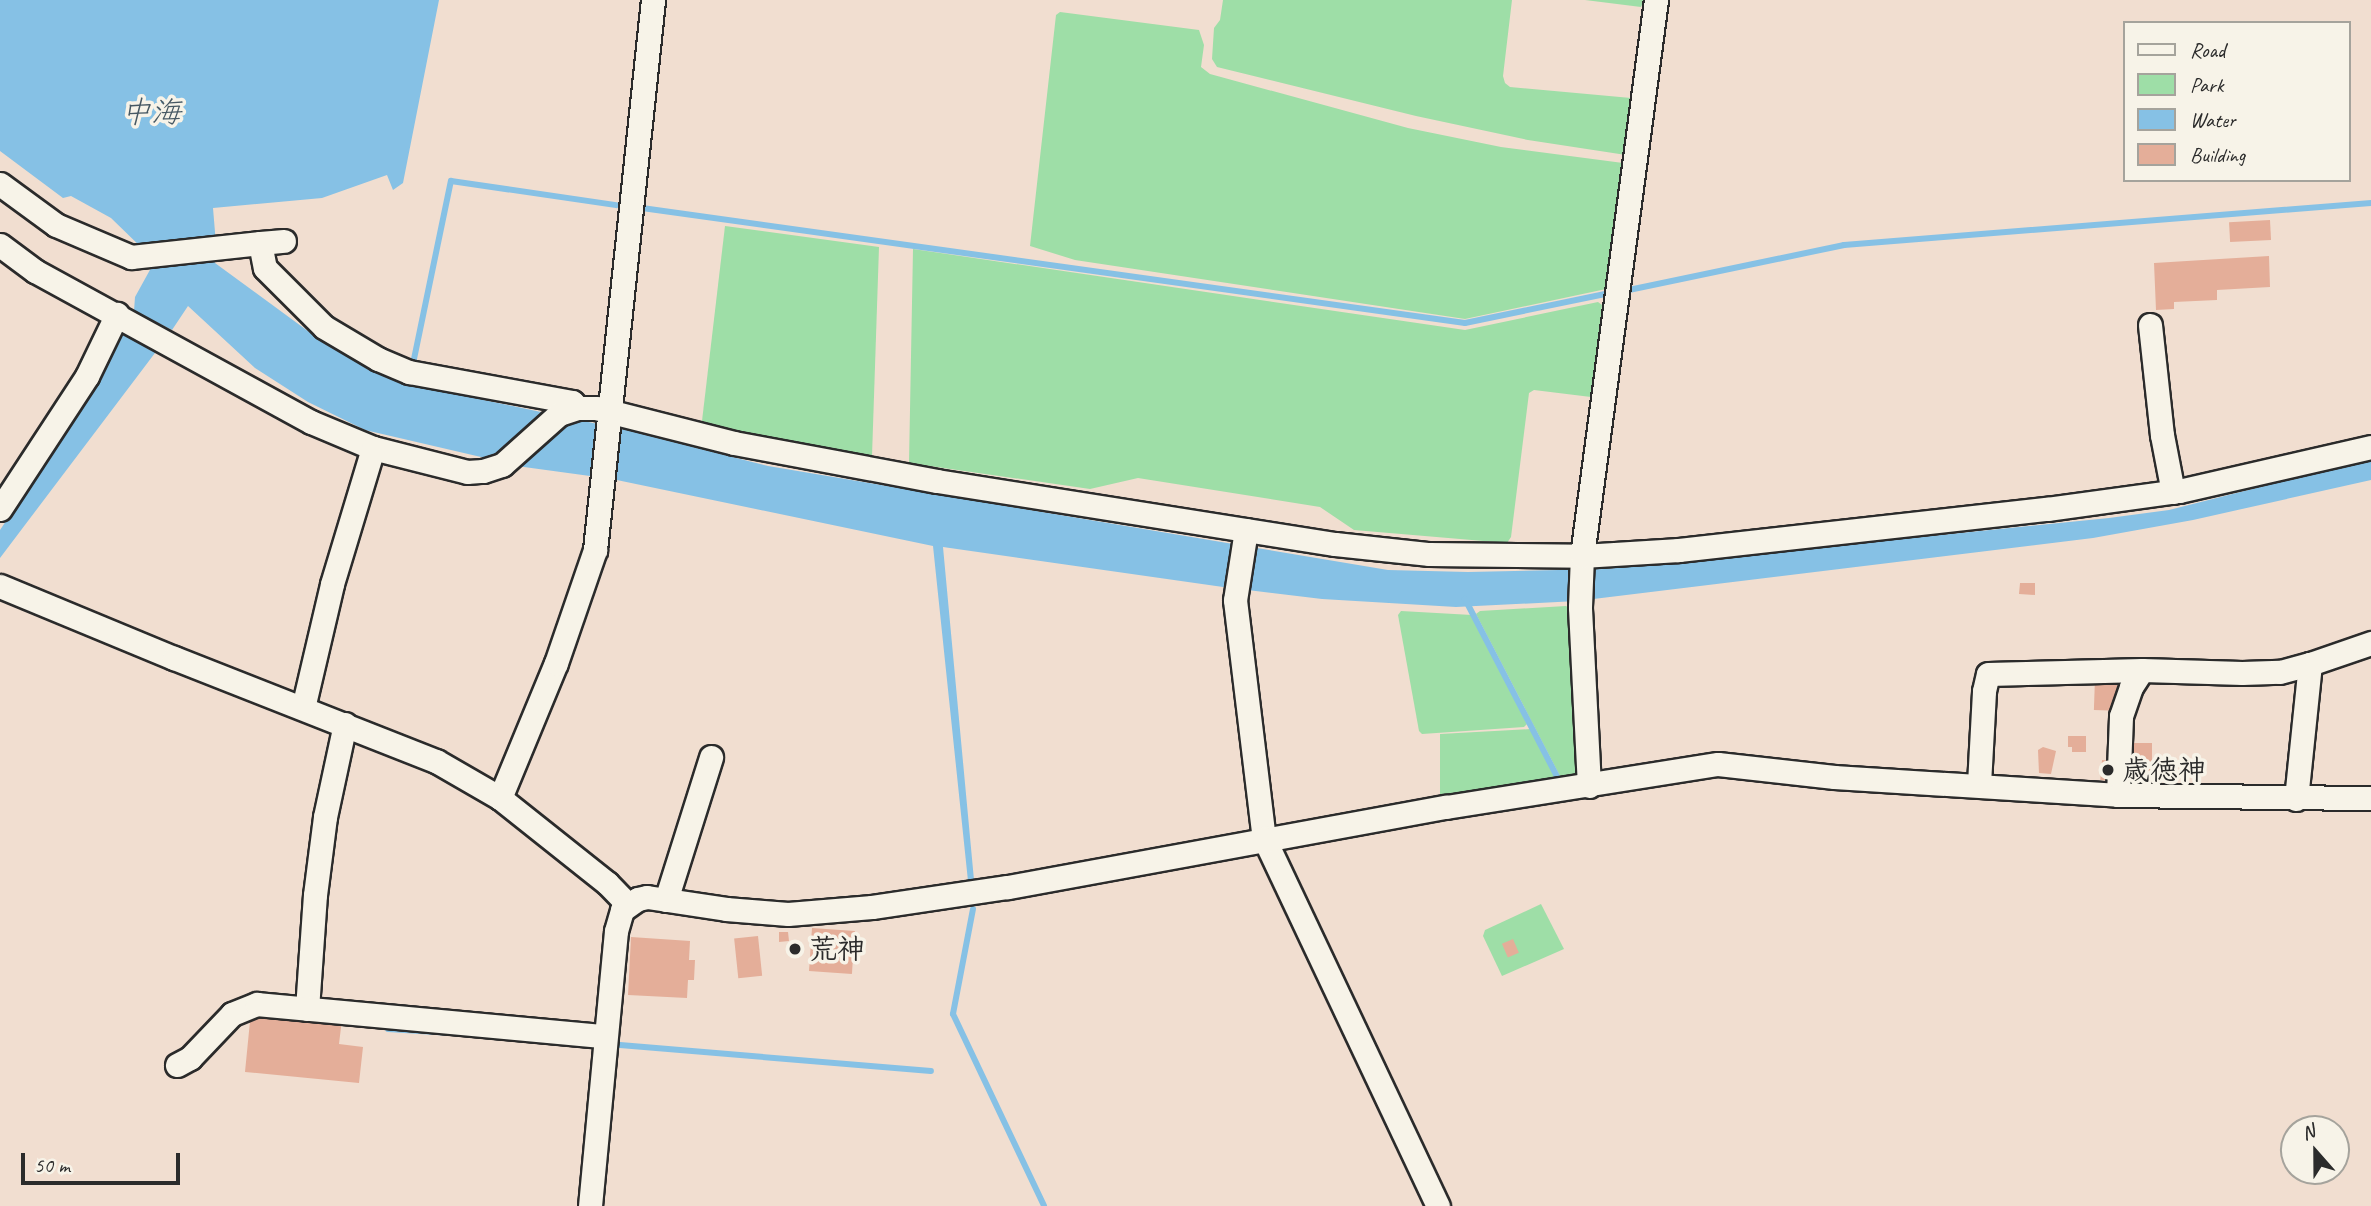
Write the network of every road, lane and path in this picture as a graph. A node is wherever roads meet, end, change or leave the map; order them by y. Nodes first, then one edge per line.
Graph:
1 (653, 0) edge
2 (1656, 0) edge
3 (0, 184) edge
4 (284, 241) dead end
5 (260, 243) junction
6 (0, 245) edge
7 (121, 316) junction
8 (2150, 325) dead end
9 (572, 410) junction
10 (610, 416) junction
11 (2371, 447) edge
12 (373, 448) junction
13 (2173, 492) junction
14 (0, 509) edge
15 (1245, 535) junction
16 (1582, 561) junction
17 (0, 586) edge
18 (2371, 643) edge
19 (2310, 664) junction
20 (2143, 670) junction
21 (303, 708) junction
22 (345, 724) junction
23 (711, 757) dead end
24 (1979, 784) junction
25 (1589, 786) junction
26 (2118, 795) junction
27 (500, 798) junction
28 (2296, 799) junction
29 (2371, 799) edge
30 (1264, 838) junction
31 (666, 900) junction
32 (628, 904) junction
33 (307, 1009) junction
34 (604, 1036) junction
35 (177, 1065) dead end
36 (590, 1206) edge
37 (1438, 1206) edge

1 - 10 street
2 - 16 street
3 - 5 street
4 - 5 street
5 - 9 street
6 - 7 street
7 - 12 street
7 - 14 street
8 - 13 street
9 - 10 street
9 - 12 street
10 - 15 street
10 - 27 street
11 - 13 street
12 - 21 street
13 - 16 street
15 - 16 street
15 - 30 street
16 - 25 street
17 - 21 street
18 - 19 street
19 - 20 street
19 - 28 street
20 - 24 street
20 - 26 street
21 - 22 street
22 - 27 street
22 - 33 street
23 - 31 street
24 - 25 street
24 - 26 street
25 - 30 street
26 - 28 street
27 - 32 street
28 - 29 street
30 - 31 street
30 - 37 street
31 - 32 street
32 - 34 street
33 - 34 street
33 - 35 street
34 - 36 street

